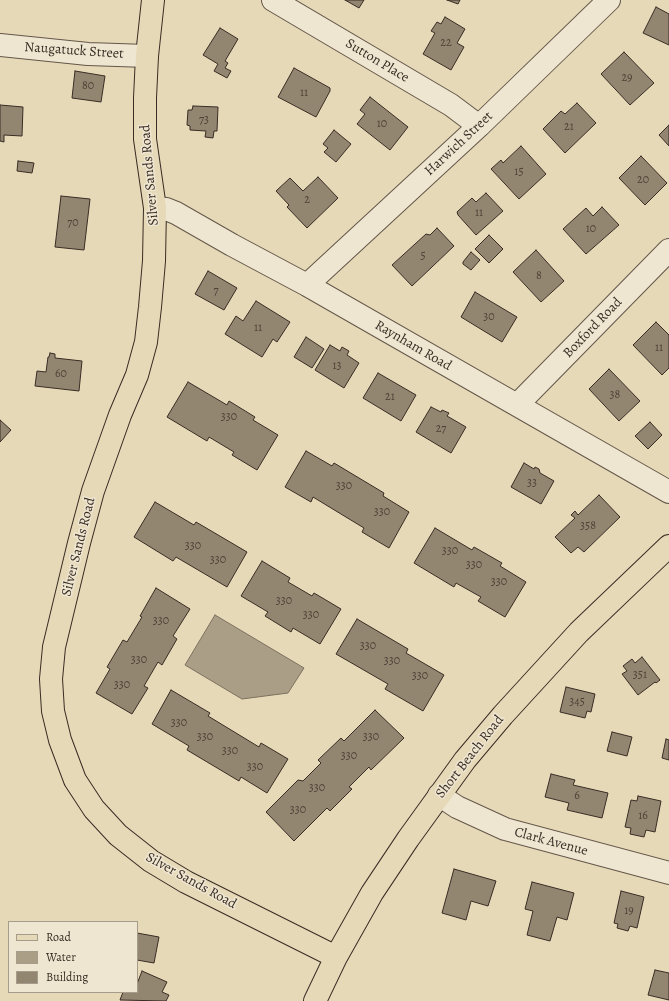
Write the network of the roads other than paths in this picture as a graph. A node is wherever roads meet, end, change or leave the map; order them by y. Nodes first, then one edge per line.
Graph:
1 (153, 0) edge
2 (273, 0) edge
3 (609, 0) edge
4 (0, 45) edge
5 (147, 56) junction
6 (479, 126) junction
7 (155, 208) junction
8 (669, 250) edge
9 (307, 285) junction
10 (517, 405) junction
11 (669, 492) edge
12 (669, 546) edge
13 (439, 795) junction
14 (669, 873) edge
15 (336, 957) junction
16 (315, 1001) edge

1 - 5 main road, Silver Sands Road
2 - 6 street, Sutton Place
3 - 6 street, Harwich Street
4 - 5 street, Naugatuck Street
5 - 7 main road, Silver Sands Road
6 - 9 street, Harwich Street
7 - 9 street, Raynham Road
7 - 15 main road, Silver Sands Road
8 - 10 street, Boxford Road
9 - 10 street, Raynham Road
10 - 11 street, Raynham Road
12 - 13 main road, Short Beach Road
13 - 14 street, Clark Avenue
13 - 15 main road, Short Beach Road
15 - 16 main road, Short Beach Road

